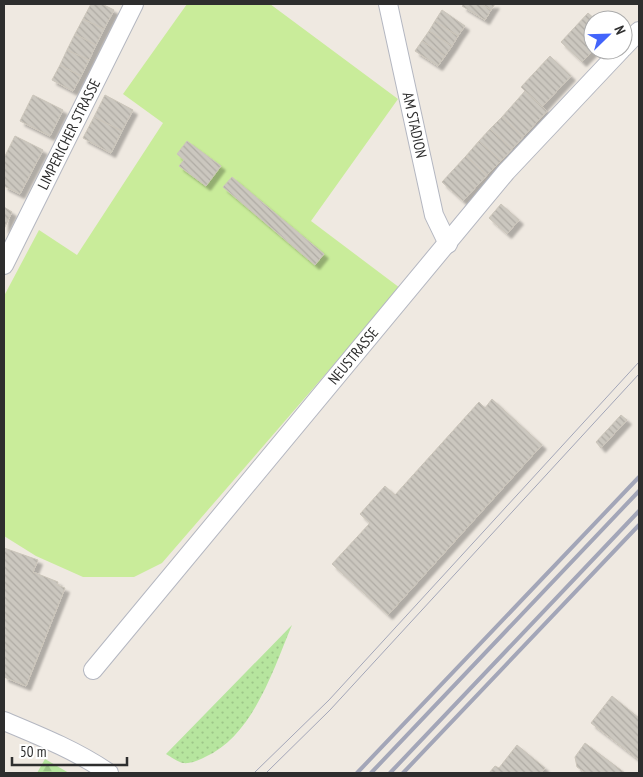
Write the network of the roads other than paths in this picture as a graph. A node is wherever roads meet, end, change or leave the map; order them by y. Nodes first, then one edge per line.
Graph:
1 (134, 4) edge
2 (388, 4) edge
3 (612, 60) edge
4 (448, 244) junction
5 (4, 265) edge
6 (93, 670) dead end
7 (4, 721) edge
8 (109, 773) edge

1 - 5 street, LIMPERICHER STRASSE
2 - 4 street, AM STADION
3 - 4 street, NEUSTRASSE
4 - 6 street, NEUSTRASSE
7 - 8 street

